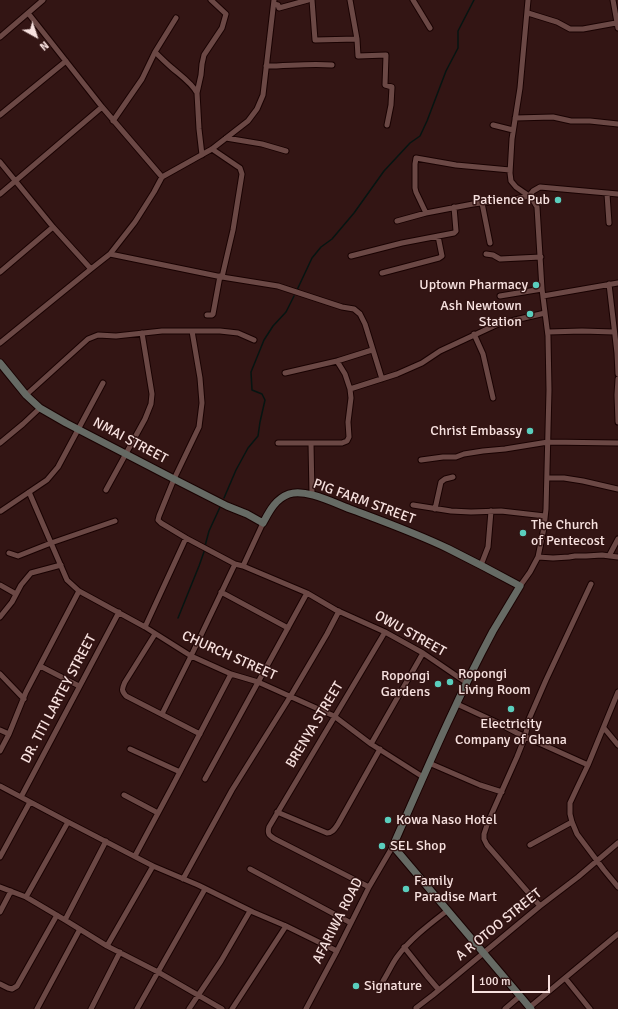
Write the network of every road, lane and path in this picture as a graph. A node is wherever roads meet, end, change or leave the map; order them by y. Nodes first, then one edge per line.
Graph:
1 (43, 0) edge
2 (211, 0) edge
3 (308, 0) edge
4 (312, 0) edge
5 (350, 0) edge
6 (413, 0) edge
7 (528, 0) edge
8 (613, 0) edge
9 (274, 2) edge
10 (528, 12) junction
11 (28, 13) junction
12 (176, 18) dead end
13 (617, 25) edge
14 (430, 28) dead end
15 (0, 37) edge
16 (357, 39) junction
17 (155, 52) junction
18 (66, 61) junction
19 (332, 65) dead end
20 (266, 66) junction
21 (197, 93) junction
22 (102, 107) junction
23 (0, 115) edge
24 (515, 118) junction
25 (114, 121) junction
26 (618, 124) edge
27 (387, 125) dead end
28 (493, 125) dead end
29 (513, 130) junction
30 (226, 138) junction
31 (212, 149) junction
32 (286, 151) dead end
33 (202, 155) junction
34 (0, 162) edge
35 (510, 170) junction
36 (162, 177) junction
37 (15, 181) junction
38 (0, 194) edge
39 (607, 194) junction
40 (618, 194) edge
41 (529, 196) junction
42 (482, 202) junction
43 (454, 207) junction
44 (426, 213) junction
45 (397, 221) dead end
46 (609, 223) dead end
47 (53, 227) junction
48 (438, 236) junction
49 (490, 243) dead end
50 (110, 254) junction
51 (486, 254) dead end
52 (351, 256) dead end
53 (540, 257) junction
54 (91, 269) junction
55 (0, 272) edge
56 (382, 273) dead end
57 (221, 276) junction
58 (618, 283) edge
59 (609, 284) junction
60 (542, 289) junction
61 (500, 296) dead end
62 (543, 296) junction
63 (545, 313) junction
64 (207, 315) dead end
65 (192, 331) junction
66 (548, 332) junction
67 (614, 332) junction
68 (142, 333) junction
69 (474, 334) junction
70 (254, 340) dead end
71 (0, 343) edge
72 (372, 350) junction
73 (337, 361) junction
74 (0, 364) edge
75 (3, 372) edge
76 (285, 373) dead end
77 (618, 374) edge
78 (618, 379) edge
79 (382, 380) junction
80 (103, 384) dead end
81 (350, 389) junction
82 (26, 395) junction
83 (493, 398) dead end
84 (40, 408) junction
85 (618, 422) edge
86 (79, 429) junction
87 (548, 442) junction
88 (0, 443) edge
89 (278, 443) dead end
90 (311, 443) junction
91 (618, 443) edge
92 (126, 454) junction
93 (421, 460) dead end
94 (453, 478) dead end
95 (547, 478) junction
96 (174, 479) junction
97 (618, 489) edge
98 (106, 490) dead end
99 (29, 492) junction
100 (312, 495) junction
101 (413, 505) dead end
102 (435, 509) junction
103 (1, 511) dead end
104 (491, 511) junction
105 (545, 516) junction
106 (115, 521) dead end
107 (263, 523) junction
108 (186, 538) junction
109 (618, 539) edge
110 (51, 543) junction
111 (9, 553) dead end
112 (609, 556) junction
113 (538, 557) junction
114 (618, 557) edge
115 (235, 564) junction
116 (61, 565) junction
117 (481, 565) junction
118 (243, 566) junction
119 (591, 584) dead end
120 (0, 585) edge
121 (520, 586) junction
122 (79, 591) junction
123 (221, 592) junction
124 (308, 593) junction
125 (16, 594) junction
126 (339, 611) junction
127 (119, 612) junction
128 (0, 617) edge
129 (146, 627) junction
130 (288, 628) junction
131 (385, 632) junction
132 (155, 634) junction
133 (423, 653) junction
134 (191, 656) junction
135 (40, 666) junction
136 (0, 674) edge
137 (231, 674) junction
138 (258, 682) junction
139 (467, 683) junction
140 (79, 686) junction
141 (618, 692) edge
142 (290, 697) junction
143 (24, 699) junction
144 (457, 704) junction
145 (162, 714) junction
146 (334, 716) junction
147 (604, 728) junction
148 (0, 730) edge
149 (9, 734) junction
150 (200, 734) junction
151 (525, 736) junction
152 (371, 744) junction
153 (618, 745) edge
154 (130, 749) dead end
155 (380, 749) junction
156 (0, 751) edge
157 (429, 764) junction
158 (588, 765) junction
159 (180, 772) junction
160 (423, 777) junction
161 (205, 779) dead end
162 (0, 786) edge
163 (502, 792) junction
164 (124, 795) dead end
165 (21, 797) junction
166 (30, 802) junction
167 (277, 812) junction
168 (158, 813) junction
169 (68, 822) junction
170 (572, 822) junction
171 (106, 841) junction
172 (618, 843) edge
173 (530, 845) dead end
174 (393, 846) junction
175 (134, 856) junction
176 (0, 858) edge
177 (597, 861) junction
178 (153, 866) junction
179 (250, 869) dead end
180 (183, 879) junction
181 (618, 886) edge
182 (0, 887) edge
183 (369, 887) junction
184 (205, 889) junction
185 (11, 891) junction
186 (26, 897) junction
187 (540, 906) junction
188 (448, 910) junction
189 (250, 911) junction
190 (0, 912) edge
191 (57, 915) junction
192 (65, 920) junction
193 (351, 924) junction
194 (286, 926) junction
195 (80, 929) junction
196 (618, 934) edge
197 (108, 946) junction
198 (404, 947) junction
199 (337, 951) junction
200 (120, 952) junction
201 (484, 953) junction
202 (158, 972) junction
203 (565, 978) junction
204 (383, 981) dead end
205 (0, 984) edge
206 (439, 990) junction
207 (198, 996) junction
208 (520, 996) junction
209 (416, 1008) dead end
210 (531, 1008) edge
211 (37, 1009) edge
212 (91, 1009) edge
213 (137, 1009) edge
214 (189, 1009) edge
215 (222, 1009) edge
216 (232, 1009) edge
217 (306, 1009) edge
218 (505, 1009) edge
219 (590, 1009) edge

1 - 11 street
2 - 21 street
3 - 9 street
4 - 16 street
5 - 16 street
6 - 14 street
7 - 10 street
8 - 13 street
9 - 20 street
10 - 13 street
10 - 24 street
11 - 15 street
11 - 18 street
12 - 17 street
16 - 27 street
17 - 21 street
17 - 25 street
18 - 22 street
18 - 23 street
19 - 20 street
20 - 30 street
21 - 33 street
22 - 25 street
22 - 37 street
24 - 26 street
24 - 29 street
25 - 36 street
28 - 29 street
29 - 35 street
30 - 31 street
30 - 32 street
31 - 33 street
31 - 57 street
33 - 36 street
34 - 37 street
35 - 41 street
35 - 44 street
36 - 50 street
37 - 38 street
37 - 47 street
39 - 40 street
39 - 41 street
39 - 46 street
41 - 42 street
41 - 53 street
42 - 43 street
42 - 49 street
43 - 44 street
43 - 48 street
44 - 45 street
47 - 54 street
47 - 55 street
48 - 52 street
48 - 56 street
50 - 54 street
50 - 57 street
51 - 53 street
53 - 60 street
54 - 71 street
57 - 64 street
57 - 72 street
58 - 59 street
59 - 62 street
59 - 67 street
60 - 61 street
60 - 62 street
62 - 63 street
63 - 66 street
63 - 69 street
65 - 68 street
65 - 70 street
65 - 96 street
66 - 67 street
66 - 87 street
67 - 77 street
68 - 82 street
68 - 92 street
69 - 79 street
69 - 83 street
72 - 73 street
72 - 79 street
73 - 76 street
73 - 81 street
74 - 75 street, NMAI STREET
75 - 82 street, NMAI STREET
78 - 85 street
79 - 81 street
80 - 86 street
81 - 90 street
82 - 84 street, NMAI STREET
84 - 86 street, NMAI STREET
84 - 88 street
86 - 92 street, NMAI STREET
86 - 99 street
87 - 91 street
87 - 93 street
87 - 95 street
89 - 90 street
90 - 100 street
92 - 96 street, NMAI STREET
92 - 98 street
94 - 102 street
95 - 97 street
95 - 105 street
96 - 107 street, NMAI STREET
96 - 108 street
99 - 103 street
99 - 110 street, CHURCH STREET
100 - 107 street, PIG FARM STREET
100 - 117 street, PIG FARM STREET
101 - 102 street
102 - 104 street
104 - 105 street
104 - 117 street
105 - 113 street
106 - 110 street
107 - 118 street, PIG FARM STREET
108 - 115 street
108 - 129 street
109 - 112 street
110 - 111 street
110 - 116 street, CHURCH STREET
112 - 113 street
112 - 114 street
113 - 121 street
115 - 118 street
115 - 123 street
116 - 122 street, CHURCH STREET
116 - 125 street
117 - 121 street, PIG FARM STREET
118 - 124 street
119 - 151 street
120 - 125 street
121 - 139 street
122 - 127 street, CHURCH STREET
122 - 135 street
123 - 130 street
123 - 134 street
124 - 126 street
124 - 130 street
125 - 128 street
126 - 131 street, OWU STREET
126 - 142 street
127 - 129 street, CHURCH STREET
127 - 140 street, DR. TITI LARTEY STREET
129 - 132 street, CHURCH STREET
130 - 138 street
131 - 133 street, OWU STREET
131 - 146 street, BRENYA STREET
132 - 134 street, CHURCH STREET
132 - 145 street
133 - 139 street, OWU STREET
133 - 152 street
134 - 137 street, CHURCH STREET
134 - 145 street
135 - 140 street
135 - 143 street
136 - 143 street
137 - 138 street, CHURCH STREET
137 - 150 street
138 - 142 street, CHURCH STREET
138 - 161 street
139 - 144 street
140 - 165 street, DR. TITI LARTEY STREET
141 - 147 street
142 - 146 street, CHURCH STREET
142 - 180 street
143 - 149 street
144 - 151 street
144 - 157 street
145 - 150 street
146 - 152 street, CHURCH STREET
146 - 167 street, BRENYA STREET
147 - 153 street
147 - 158 street
148 - 149 street
149 - 156 street
150 - 159 street
151 - 158 street
151 - 163 street
152 - 155 street, CHURCH STREET
154 - 159 street
155 - 160 street, CHURCH STREET
155 - 167 street
157 - 160 street
157 - 163 street
158 - 170 street
159 - 168 street
160 - 174 street
162 - 165 street
163 - 187 street
164 - 168 street
165 - 166 street
166 - 169 street
166 - 176 street
167 - 183 street, BRENYA STREET
168 - 175 street
169 - 171 street
169 - 186 street
170 - 173 street
170 - 177 street
171 - 175 street
171 - 192 street
172 - 177 street, A R OTOO STREET
174 - 183 street, AFARIWA ROAD
174 - 188 street
175 - 178 street
177 - 181 street
177 - 187 street, A R OTOO STREET
178 - 180 street
178 - 197 street
179 - 193 street
180 - 184 street
182 - 185 street
183 - 193 street, AFARIWA ROAD
184 - 189 street
184 - 202 street
185 - 186 street
185 - 190 street
186 - 191 street
187 - 201 street, A R OTOO STREET
188 - 198 street
188 - 201 street
189 - 194 street
189 - 207 street
191 - 192 street
191 - 205 street
192 - 195 street
193 - 199 street, AFARIWA ROAD
194 - 199 street
194 - 216 street
195 - 197 street
195 - 211 street
196 - 203 street
197 - 200 street
198 - 204 street
198 - 206 street
199 - 217 street, AFARIWA ROAD
200 - 202 street
200 - 212 street
201 - 206 street, A R OTOO STREET
201 - 208 street
202 - 207 street
202 - 213 street
203 - 210 street
203 - 219 street
206 - 209 street, A R OTOO STREET
207 - 214 street
207 - 215 street
208 - 210 street
208 - 218 street

